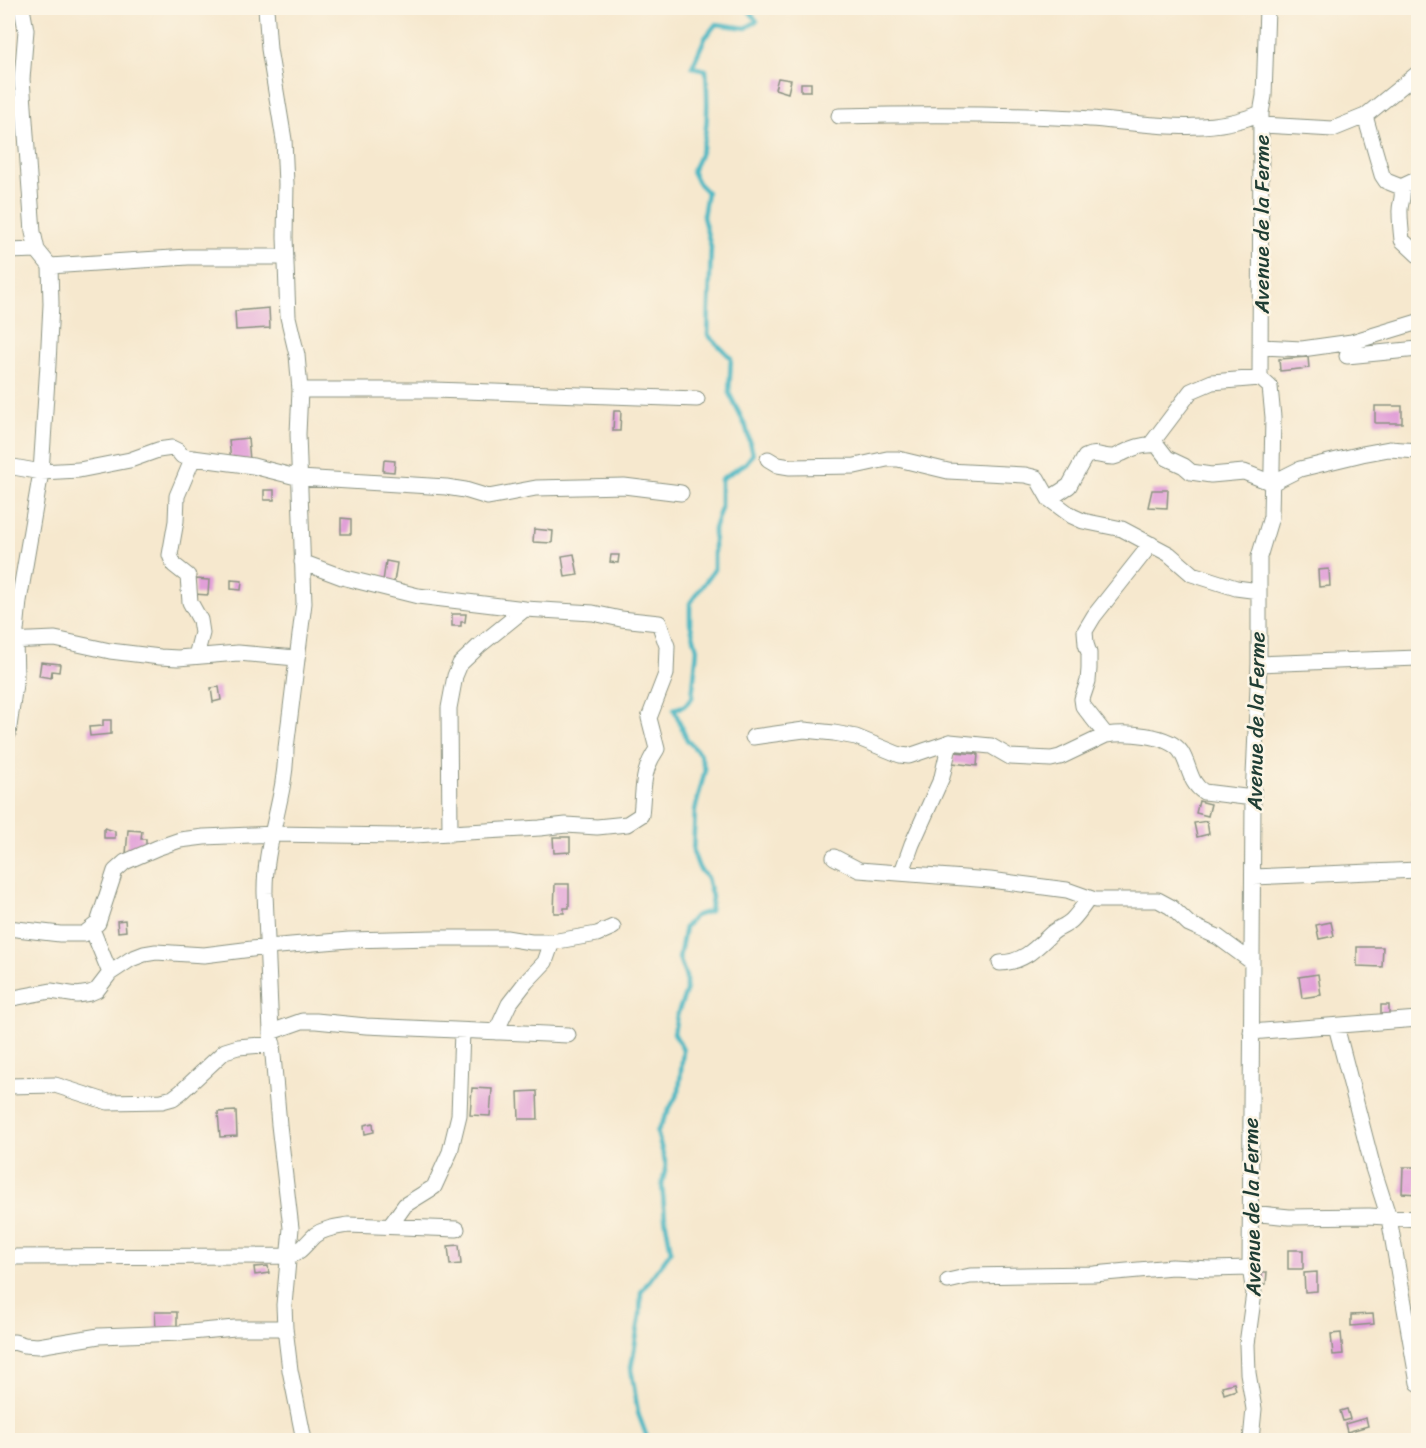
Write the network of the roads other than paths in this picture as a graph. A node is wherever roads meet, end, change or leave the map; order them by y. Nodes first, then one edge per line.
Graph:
1 (22, 8) edge
2 (266, 8) edge
3 (1267, 8) edge
4 (1419, 73) edge
5 (839, 116) dead end
6 (1365, 116) junction
7 (1262, 119) junction
8 (1419, 179) edge
9 (1401, 188) junction
10 (8, 250) edge
11 (37, 250) junction
12 (1419, 255) edge
13 (286, 257) junction
14 (50, 266) junction
15 (1419, 322) edge
16 (1261, 347) junction
17 (1419, 349) edge
18 (1347, 356) dead end
19 (1260, 378) junction
20 (300, 390) junction
21 (697, 399) dead end
22 (1151, 444) junction
23 (1419, 451) edge
24 (193, 459) junction
25 (768, 459) dead end
26 (8, 466) edge
27 (40, 472) junction
28 (300, 478) junction
29 (1272, 483) junction
30 (681, 493) dead end
31 (1049, 499) junction
32 (1151, 544) junction
33 (302, 562) junction
34 (1259, 591) junction
35 (525, 609) junction
36 (11, 641) edge
37 (196, 656) junction
38 (296, 658) junction
39 (1419, 658) edge
40 (1259, 664) junction
41 (8, 734) edge
42 (1106, 735) junction
43 (753, 737) dead end
44 (950, 742) junction
45 (1253, 798) junction
46 (274, 834) junction
47 (450, 834) junction
48 (834, 857) dead end
49 (1419, 870) edge
50 (902, 872) junction
51 (1252, 877) junction
52 (1089, 898) junction
53 (613, 927) dead end
54 (8, 928) edge
55 (92, 929) junction
56 (552, 942) junction
57 (268, 947) junction
58 (1252, 962) junction
59 (1000, 963) dead end
60 (110, 973) junction
61 (8, 999) edge
62 (1419, 1018) edge
63 (1336, 1026) junction
64 (462, 1031) junction
65 (496, 1032) junction
66 (1251, 1032) junction
67 (568, 1035) dead end
68 (272, 1038) junction
69 (8, 1086) edge
70 (1252, 1213) junction
71 (1389, 1218) junction
72 (1419, 1219) edge
73 (390, 1226) junction
74 (456, 1229) dead end
75 (289, 1256) junction
76 (8, 1257) edge
77 (1250, 1268) junction
78 (948, 1281) dead end
79 (285, 1328) junction
80 (8, 1343) edge
81 (1419, 1383) edge
82 (304, 1440) edge
83 (1251, 1440) edge

1 - 11 street
2 - 13 street
3 - 7 street, Avenue de la Ferme
4 - 6 street
5 - 7 street
6 - 7 street
6 - 9 street
7 - 16 street, Avenue de la Ferme
8 - 9 street
9 - 12 street
10 - 11 street
11 - 14 street
13 - 14 street
13 - 20 street
14 - 27 street
15 - 16 street
16 - 19 street, Avenue de la Ferme
17 - 18 street
19 - 22 street
19 - 29 street, Avenue de la Ferme
20 - 21 street
20 - 28 street
22 - 29 street
22 - 31 street
23 - 29 street
24 - 27 street
24 - 28 street
24 - 37 street
25 - 31 street
26 - 27 street
27 - 36 street
28 - 30 street
28 - 33 street
29 - 34 street, Avenue de la Ferme
31 - 32 street
32 - 34 street
32 - 42 street
33 - 35 street
33 - 38 street
34 - 40 street, Avenue de la Ferme
35 - 47 street
35 - 47 street
36 - 37 street
36 - 41 street
37 - 38 street
38 - 46 street
39 - 40 street
40 - 45 street, Avenue de la Ferme
42 - 44 street
42 - 45 street
43 - 44 street
44 - 50 street
45 - 51 street, Avenue de la Ferme
46 - 47 street
46 - 55 street
46 - 57 street
48 - 50 street
49 - 51 street
50 - 52 street
51 - 58 street, Avenue de la Ferme
52 - 58 street
52 - 59 street
53 - 56 street
54 - 55 street
55 - 60 street
56 - 57 street
56 - 65 street
57 - 60 street
57 - 68 street
58 - 66 street, Avenue de la Ferme
60 - 61 street
62 - 63 street
63 - 66 street
63 - 71 street
64 - 65 street
64 - 68 street
64 - 73 street
65 - 67 street
66 - 70 street, Avenue de la Ferme
68 - 69 street
68 - 75 street
70 - 71 street
70 - 77 street, Avenue de la Ferme
71 - 72 street
71 - 81 street
73 - 74 street
73 - 75 street
75 - 76 street
75 - 79 street
77 - 78 street
77 - 83 street, Avenue de la Ferme
79 - 80 street
79 - 82 street

